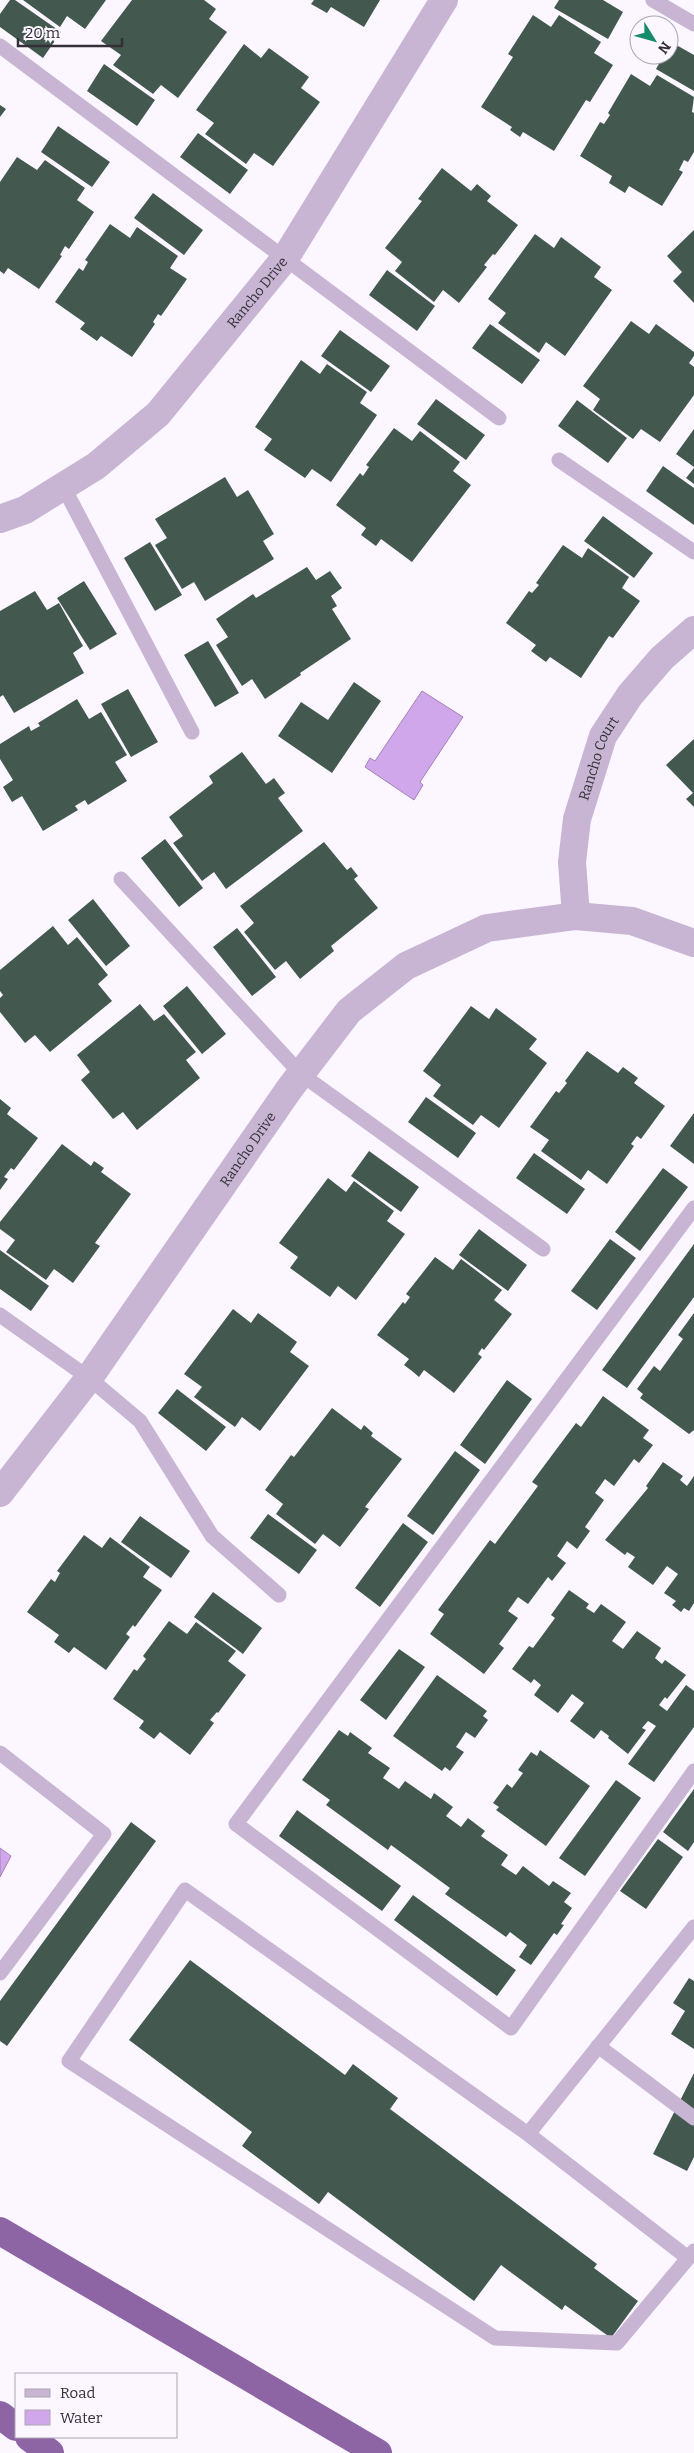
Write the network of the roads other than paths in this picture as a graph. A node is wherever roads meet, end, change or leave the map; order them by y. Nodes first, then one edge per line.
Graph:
1 (444, 0) edge
2 (653, 0) edge
3 (694, 24) edge
4 (0, 46) edge
5 (286, 258) junction
6 (499, 418) dead end
7 (559, 460) dead end
8 (63, 486) junction
9 (0, 520) edge
10 (694, 552) edge
11 (694, 630) edge
12 (192, 732) dead end
13 (121, 879) dead end
14 (576, 916) junction
15 (694, 943) edge
16 (301, 1074) junction
17 (694, 1208) edge
18 (543, 1249) dead end
19 (0, 1315) edge
20 (89, 1378) junction
21 (0, 1493) edge
22 (280, 1595) dead end
23 (0, 1753) edge
24 (694, 1771) edge
25 (694, 1927) edge
26 (0, 1973) edge
27 (598, 2046) junction
28 (694, 2118) edge
29 (528, 2134) junction
30 (0, 2231) edge
31 (691, 2254) edge
32 (0, 2415) edge
33 (15, 2426) edge
34 (30, 2438) edge
35 (50, 2453) edge
36 (378, 2453) edge

1 - 5 street, Rancho Drive
2 - 3 lane
4 - 5 lane
5 - 6 lane
5 - 8 street, Rancho Drive
7 - 10 lane
8 - 9 street, Rancho Drive
8 - 12 lane
11 - 14 street, Rancho Court
13 - 16 lane
14 - 15 street, Rancho Drive
14 - 16 street, Rancho Drive
16 - 18 lane
16 - 20 street, Rancho Drive
17 - 24 lane
19 - 20 lane
20 - 21 street, Rancho Drive
20 - 22 lane
23 - 26 lane
25 - 27 lane
27 - 28 lane
27 - 29 lane
29 - 31 lane
29 - 31 lane
30 - 36 highway
32 - 33 highway
34 - 35 highway

